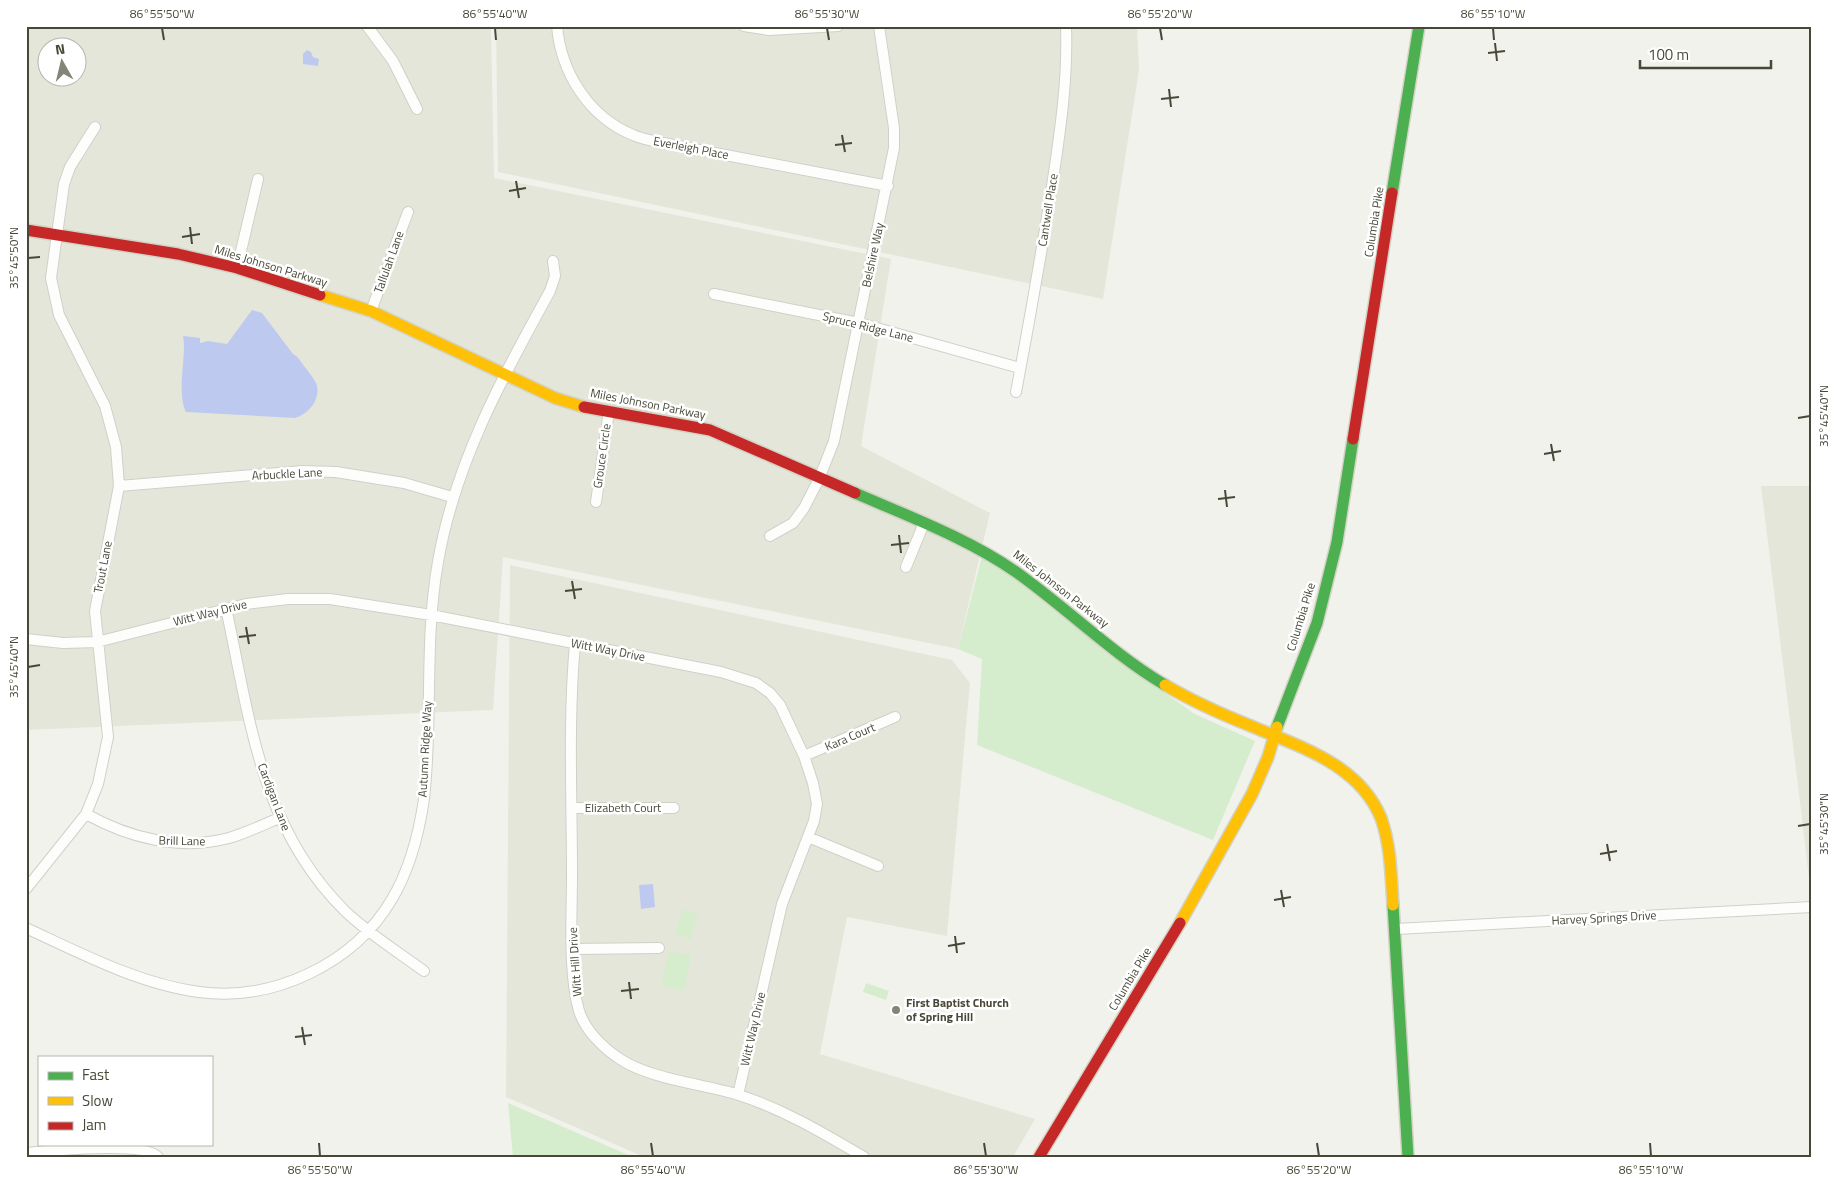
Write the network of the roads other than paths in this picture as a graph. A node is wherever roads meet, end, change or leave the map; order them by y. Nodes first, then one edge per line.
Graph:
1 (367, 26) edge
2 (557, 26) edge
3 (744, 26) edge
4 (838, 26) edge
5 (878, 26) edge
6 (1066, 26) edge
7 (1419, 26) edge
8 (417, 109) dead end
9 (95, 127) dead end
10 (258, 179) dead end
11 (888, 186) junction
12 (408, 212) dead end
13 (26, 230) edge
14 (56, 234) junction
15 (553, 261) dead end
16 (237, 268) junction
17 (714, 294) dead end
18 (371, 312) junction
19 (859, 323) junction
20 (1020, 368) junction
21 (504, 375) junction
22 (1016, 392) dead end
23 (609, 411) junction
24 (819, 479) junction
25 (119, 486) junction
26 (452, 497) junction
27 (596, 502) dead end
28 (924, 523) junction
29 (770, 536) dead end
30 (906, 567) dead end
31 (226, 608) junction
32 (431, 615) junction
33 (26, 639) edge
34 (97, 642) junction
35 (575, 644) junction
36 (895, 717) dead end
37 (1274, 735) junction
38 (804, 756) junction
39 (572, 808) junction
40 (674, 808) dead end
41 (86, 814) junction
42 (279, 818) junction
43 (808, 837) junction
44 (878, 866) dead end
45 (26, 889) edge
46 (1812, 907) edge
47 (26, 928) edge
48 (1396, 929) junction
49 (367, 930) junction
50 (659, 948) dead end
51 (573, 949) junction
52 (424, 971) dead end
53 (738, 1095) junction
54 (26, 1153) edge
55 (158, 1157) edge
56 (864, 1157) edge
57 (1039, 1157) edge
58 (1408, 1157) edge

1 - 8 street
2 - 11 street, Everleigh Place
3 - 4 street
5 - 11 street, Belshire Way
6 - 20 street, Cantwell Place
7 - 37 main road, Columbia Pike
9 - 14 street, Trout Lane
10 - 16 street
11 - 19 street, Belshire Way
12 - 18 street, Tallulah Lane
13 - 14 main road, Miles Johnson Parkway
14 - 16 main road, Miles Johnson Parkway
14 - 25 street, Trout Lane
15 - 21 street, Autumn Ridge Way
16 - 18 main road, Miles Johnson Parkway
17 - 19 street, Spruce Ridge Lane
18 - 21 main road, Miles Johnson Parkway
19 - 20 street, Spruce Ridge Lane
19 - 24 street, Belshire Way
20 - 22 street, Cantwell Place
21 - 23 main road, Miles Johnson Parkway
21 - 26 street, Autumn Ridge Way
23 - 24 main road, Miles Johnson Parkway
23 - 27 street, Grouce Circle
24 - 28 main road, Miles Johnson Parkway
24 - 29 street, Belshire Way
25 - 26 street, Arbuckle Lane
25 - 34 street, Trout Lane
26 - 32 street, Autumn Ridge Way
28 - 30 street
28 - 37 main road, Miles Johnson Parkway
31 - 32 street, Witt Way Drive
31 - 34 street, Witt Way Drive
31 - 42 street, Cardigan Lane
32 - 35 street, Witt Way Drive
32 - 49 street, Autumn Ridge Way
33 - 34 street, Witt Way Drive
34 - 41 street, Trout Lane
35 - 38 street, Witt Way Drive
35 - 39 street, Witt Hill Drive
36 - 38 street, Kara Court
37 - 48 main road, Miles Johnson Parkway
37 - 57 main road, Columbia Pike
38 - 43 street, Witt Way Drive
39 - 40 street, Elizabeth Court
39 - 51 street, Witt Hill Drive
41 - 42 street, Brill Lane
41 - 45 street, Trout Lane
42 - 49 street, Cardigan Lane
43 - 44 street
43 - 53 street, Witt Way Drive
46 - 48 street, Harvey Springs Drive
47 - 49 street, Autumn Ridge Way
48 - 58 main road, Miles Johnson Parkway
49 - 52 street, Cardigan Lane
50 - 51 street
51 - 53 street, Witt Hill Drive
53 - 56 street, Witt Hill Drive
54 - 55 street

